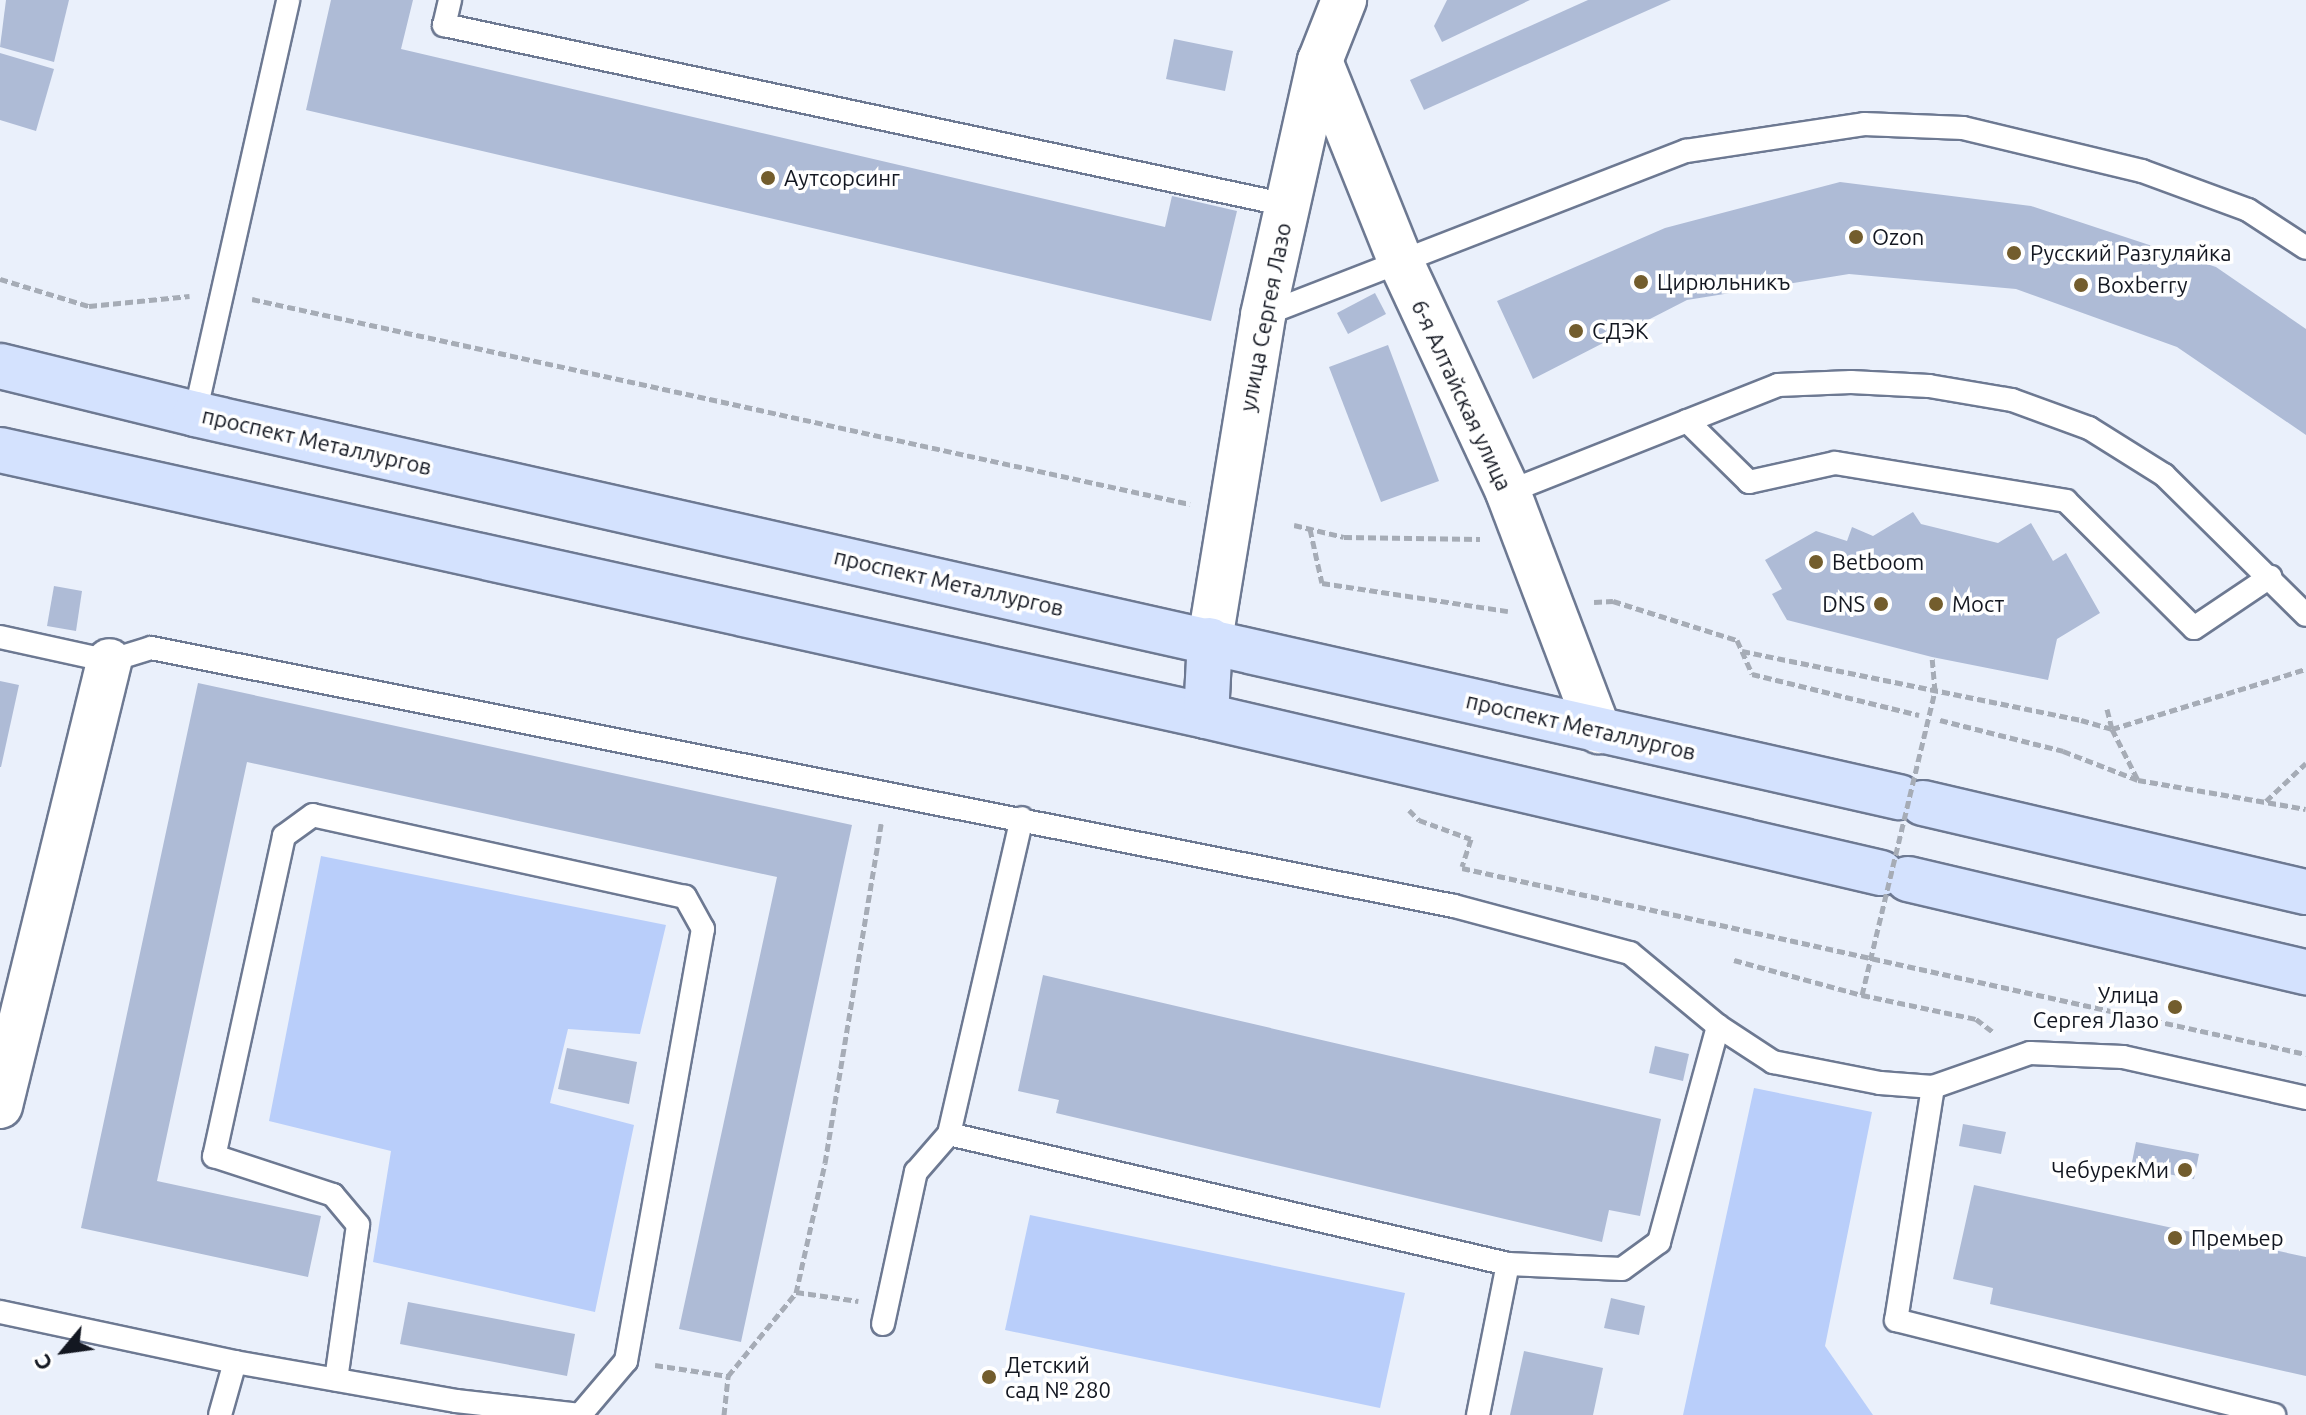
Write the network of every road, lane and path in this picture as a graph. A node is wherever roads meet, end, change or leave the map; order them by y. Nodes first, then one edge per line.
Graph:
1 (288, 0) edge
2 (450, 0) edge
3 (1344, 0) edge
4 (1320, 61) junction
5 (1287, 205) junction
6 (2306, 248) edge
7 (1400, 260) junction
8 (0, 279) edge
9 (224, 293) junction
10 (1263, 315) junction
11 (0, 366) edge
12 (195, 414) junction
13 (1687, 421) junction
14 (0, 450) edge
15 (1508, 492) junction
16 (1190, 504) dead end
17 (1294, 525) dead end
18 (1525, 539) junction
19 (2270, 577) junction
20 (2306, 615) edge
21 (0, 637) edge
22 (1210, 640) junction
23 (1741, 651) dead end
24 (1932, 657) dead end
25 (109, 661) junction
26 (2306, 669) edge
27 (1935, 691) junction
28 (2107, 709) dead end
29 (1206, 716) junction
30 (1940, 720) dead end
31 (2112, 729) junction
32 (1599, 731) junction
33 (2306, 763) edge
34 (2138, 780) junction
35 (887, 792) junction
36 (2265, 802) junction
37 (2306, 809) edge
38 (1409, 810) dead end
39 (1022, 818) junction
40 (1471, 839) dead end
41 (1462, 868) dead end
42 (2306, 892) edge
43 (1734, 960) dead end
44 (2306, 972) edge
45 (1862, 995) junction
46 (1976, 1019) dead end
47 (1718, 1026) junction
48 (2306, 1054) edge
49 (1933, 1087) junction
50 (2306, 1098) edge
51 (0, 1106) edge
52 (949, 1134) junction
53 (1508, 1264) junction
54 (796, 1292) junction
55 (0, 1312) edge
56 (884, 1315) joint
57 (626, 1361) junction
58 (235, 1362) junction
59 (728, 1376) junction
60 (336, 1379) junction
61 (455, 1408) edge
62 (220, 1415) edge
63 (724, 1415) edge
64 (1478, 1415) edge
65 (2274, 1415) edge

1 - 9 lane
2 - 5 lane
3 - 4 street, улица Сергея Лазо
4 - 5 street, улица Сергея Лазо
4 - 7 street, 6-я Алтайская улица
5 - 10 street, улица Сергея Лазо
6 - 7 lane
7 - 10 lane
7 - 15 street, 6-я Алтайская улица
8 - 9 path
9 - 12 lane
9 - 16 path
10 - 22 street, улица Сергея Лазо
11 - 12 main road, проспект Металлургов
12 - 22 main road, проспект Металлургов
13 - 15 lane
13 - 19 lane
13 - 19 lane
14 - 29 main road
15 - 18 street, 6-я Алтайская улица
17 - 18 path
18 - 32 street, 6-я Алтайская улица
19 - 20 lane
21 - 25 lane
22 - 29 main road
22 - 32 main road, проспект Металлургов
23 - 27 path
24 - 27 path, bridge
25 - 35 lane
25 - 51 street
26 - 31 path
27 - 31 path
27 - 45 path, bridge
28 - 31 path
29 - 44 main road
30 - 34 path
31 - 34 path
32 - 42 main road, проспект Металлургов
33 - 36 path
34 - 36 path
35 - 39 lane
35 - 54 path
36 - 37 path
38 - 40 path
39 - 47 lane
39 - 52 lane
41 - 48 path
43 - 45 path
45 - 46 path
47 - 49 lane
47 - 53 lane
49 - 50 lane
49 - 65 lane
52 - 53 lane
52 - 56 lane
53 - 64 lane
54 - 56 path
54 - 59 path
55 - 58 lane
57 - 59 path
57 - 60 lane
57 - 61 lane
58 - 60 lane
58 - 62 lane
59 - 63 path
60 - 61 lane

